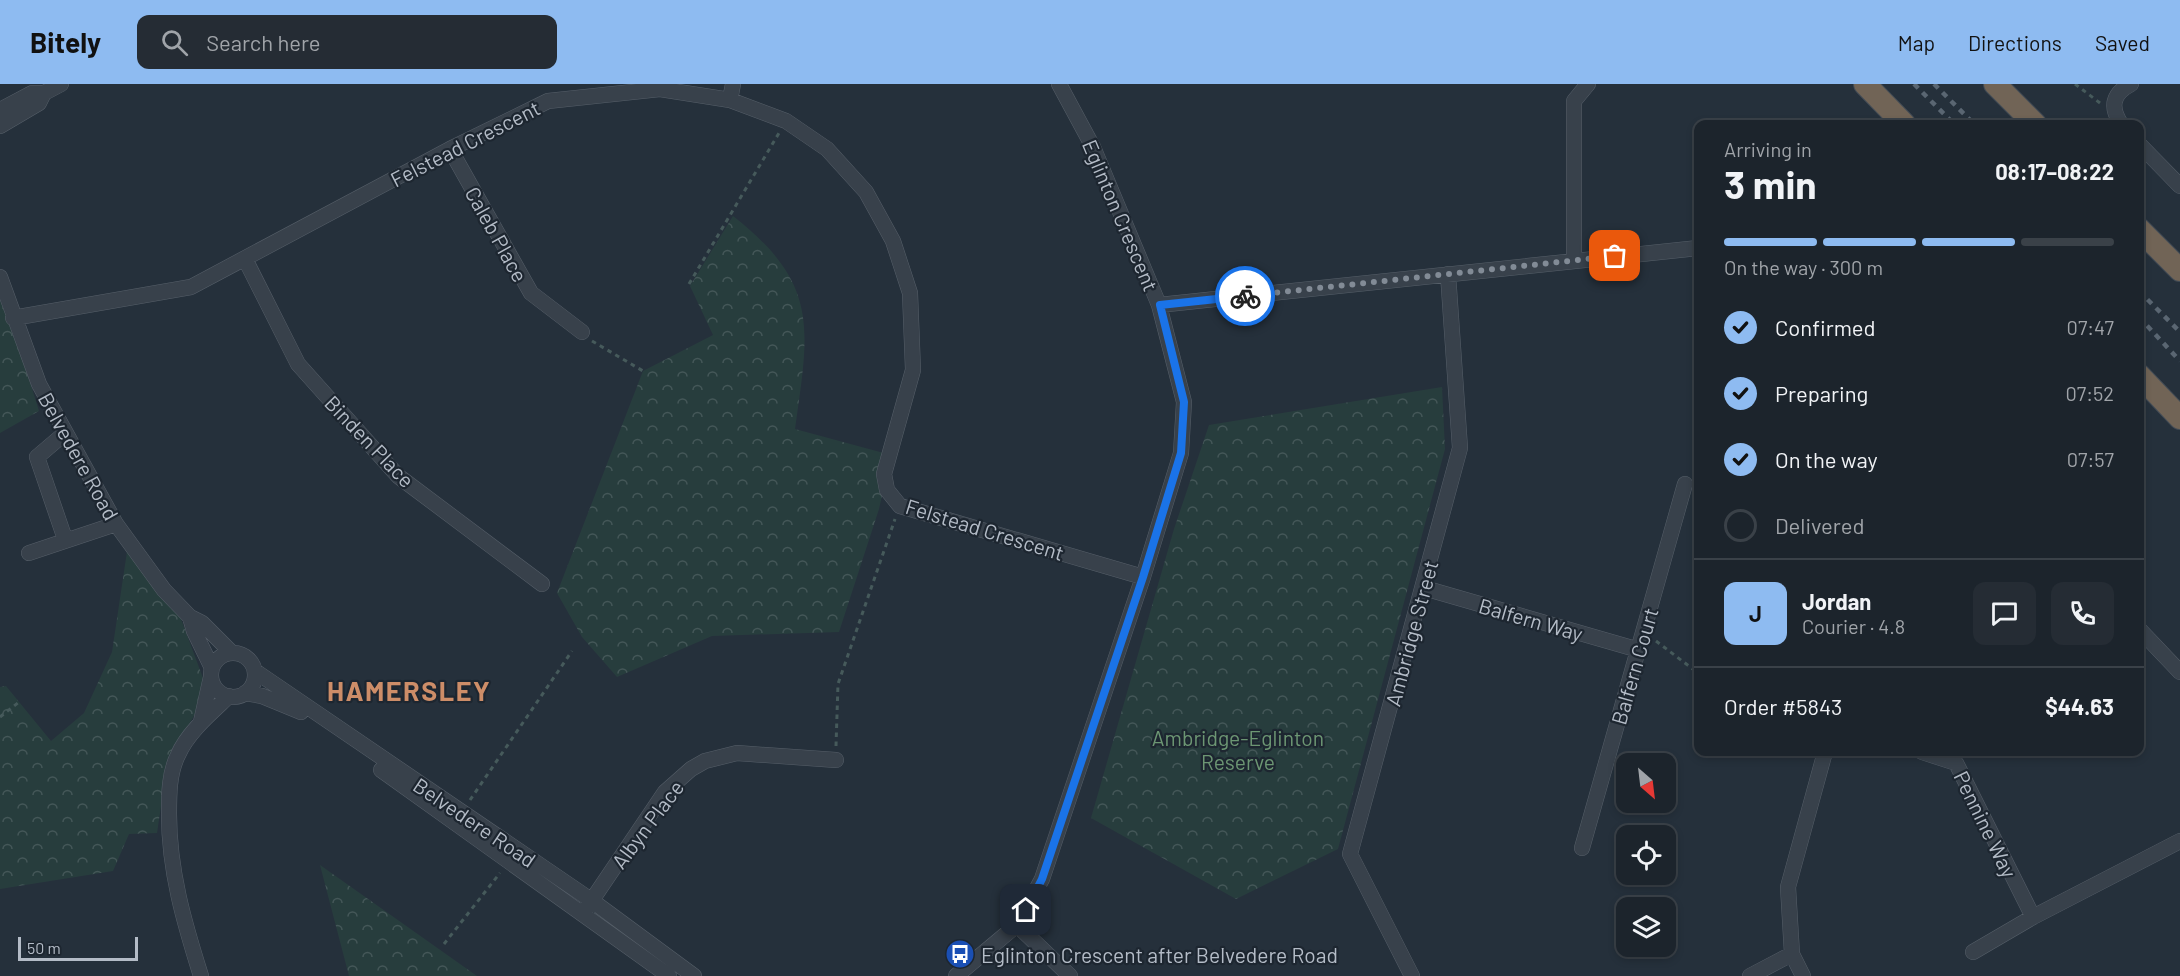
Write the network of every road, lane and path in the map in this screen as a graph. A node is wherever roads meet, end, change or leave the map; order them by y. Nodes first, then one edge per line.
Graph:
1 (61, 84) edge
2 (733, 84) edge
3 (1059, 84) edge
4 (1588, 84) edge
5 (1865, 84) edge
6 (1995, 84) edge
7 (2075, 84) edge
8 (2130, 84) edge
9 (44, 93) junction
10 (730, 100) junction
11 (2114, 109) junction
12 (0, 110) edge
13 (1900, 120) edge
14 (2031, 120) edge
15 (2119, 120) edge
16 (786, 121) junction
17 (0, 126) edge
18 (450, 149) junction
19 (2144, 149) edge
20 (2180, 186) edge
21 (2144, 234) edge
22 (1694, 248) edge
23 (245, 259) junction
24 (1574, 260) junction
25 (2180, 270) edge
26 (1448, 274) junction
27 (0, 277) edge
28 (689, 284) dead end
29 (1160, 305) junction
30 (13, 318) junction
31 (582, 332) joint
32 (643, 371) dead end
33 (2144, 380) edge
34 (2180, 418) edge
35 (64, 434) junction
36 (1685, 484) dead end
37 (900, 506) junction
38 (116, 524) junction
39 (65, 539) junction
40 (29, 553) dead end
41 (1143, 577) junction
42 (542, 584) dead end
43 (1424, 588) junction
44 (190, 616) junction
45 (1644, 632) junction
46 (2144, 634) edge
47 (1639, 650) junction
48 (572, 651) dead end
49 (232, 653) junction
50 (1694, 670) edge
51 (255, 671) junction
52 (2180, 672) edge
53 (212, 673) junction
54 (245, 693) junction
55 (229, 696) junction
56 (19, 702) dead end
57 (0, 717) edge
58 (201, 722) junction
59 (1824, 756) edge
60 (1934, 756) edge
61 (836, 760) joint
62 (461, 813) junction
63 (2180, 841) edge
64 (1582, 848) dead end
65 (509, 861) junction
66 (587, 906) junction
67 (2032, 917) junction
68 (1017, 925) junction
69 (444, 944) dead end
70 (1973, 952) dead end
71 (1792, 954) junction
72 (201, 976) edge
73 (669, 976) edge
74 (694, 976) edge
75 (956, 976) edge
76 (1070, 976) edge
77 (1412, 976) edge
78 (1750, 976) edge
79 (1803, 976) edge

1 - 9 street
2 - 10 street
3 - 29 street, Eglinton Crescent
4 - 24 street
5 - 13 highway
6 - 14 highway
7 - 11 path
8 - 11 street
9 - 12 street
9 - 17 street
10 - 16 street, Felstead Crescent
10 - 18 street, Felstead Crescent
11 - 15 street
16 - 28 path
16 - 37 street, Felstead Crescent
18 - 23 street, Felstead Crescent
18 - 31 street, Caleb Place
19 - 20 street
21 - 25 highway
22 - 24 street
23 - 30 street, Felstead Crescent
23 - 42 street, Binden Place
24 - 26 street
26 - 29 street
26 - 43 street, Ambridge Street
27 - 30 street, Belvedere Road
29 - 41 street, Eglinton Crescent
30 - 35 street, Belvedere Road
31 - 32 path
33 - 34 highway
35 - 38 street, Belvedere Road
35 - 39 street
36 - 45 street, Balfern Court
37 - 41 street, Felstead Crescent
37 - 61 path
38 - 39 street
38 - 44 street, Belvedere Road
39 - 40 street
41 - 68 street, Eglinton Crescent
43 - 47 street, Balfern Way
43 - 77 street, Ambridge Street
44 - 49 street, Belvedere Road
44 - 53 street, Belvedere Road
45 - 47 street, Balfern Court
45 - 50 path
46 - 52 street
47 - 64 street, Balfern Court
48 - 62 path
49 - 51 street
49 - 53 street
51 - 54 street
51 - 62 street, Belvedere Road
53 - 55 street
53 - 58 street
54 - 55 street
54 - 65 street, Belvedere Road
55 - 58 street
56 - 57 path
58 - 72 street
59 - 71 street
60 - 67 street, Pennine Way
61 - 66 street, Albyn Place
62 - 66 street, Belvedere Road
63 - 67 street
65 - 66 street, Belvedere Road
65 - 69 path
66 - 73 street, Belvedere Road
66 - 74 street, Belvedere Road
67 - 70 street
68 - 75 street, Eglinton Crescent
68 - 76 street
71 - 78 street
71 - 79 street

